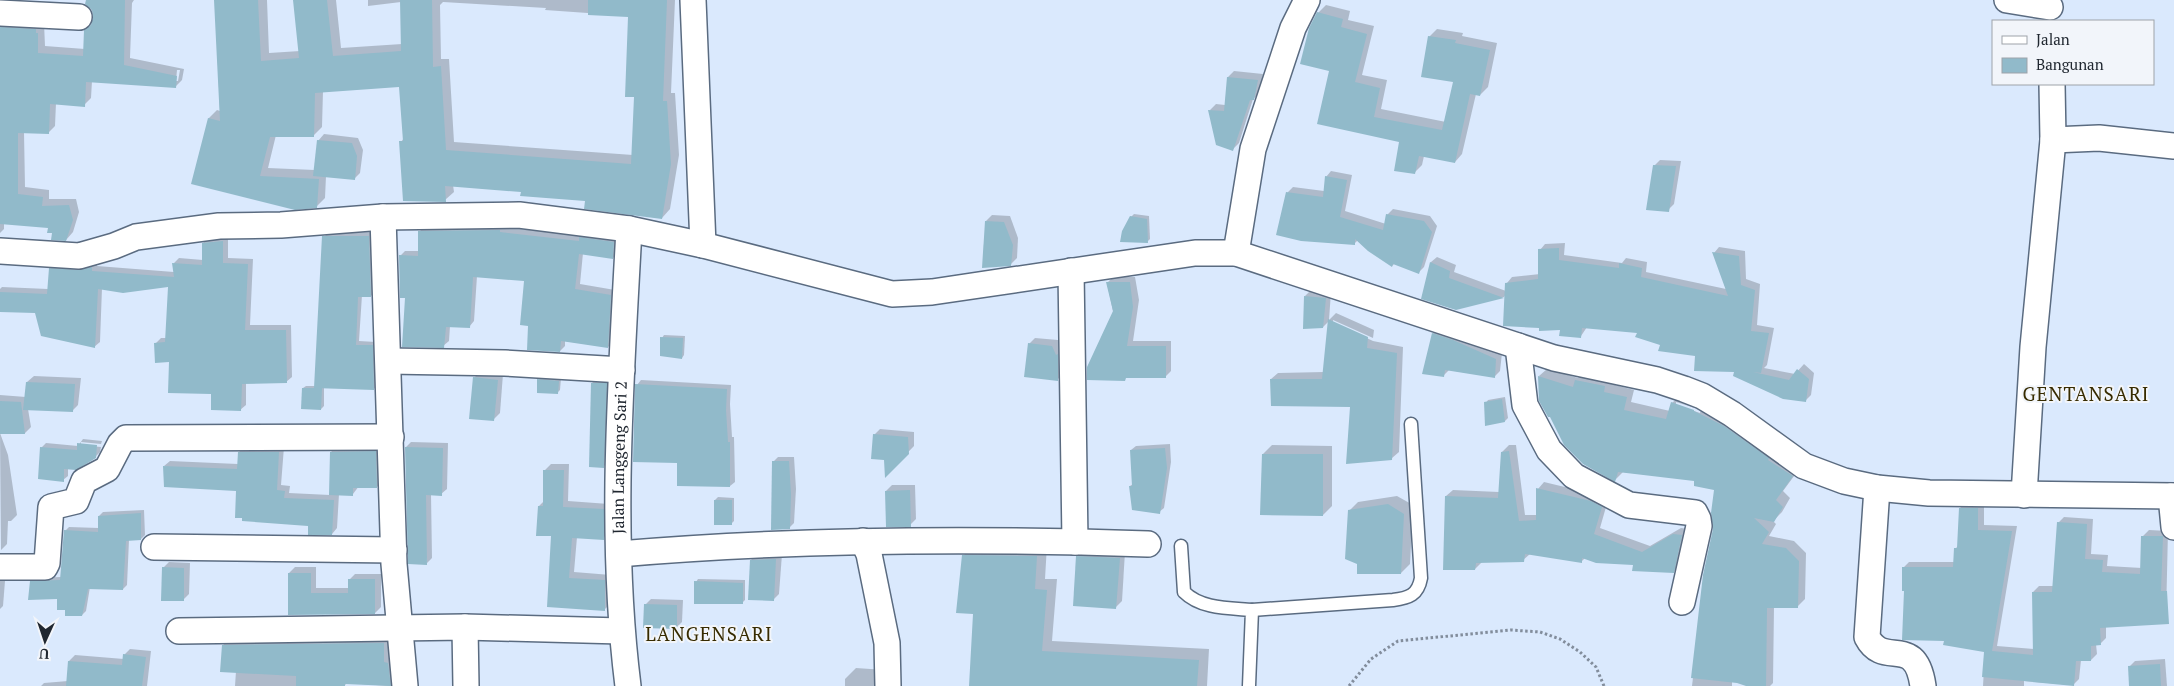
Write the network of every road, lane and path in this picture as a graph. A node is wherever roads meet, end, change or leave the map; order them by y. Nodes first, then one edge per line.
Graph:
1 (692, 0) edge
2 (1307, 0) edge
3 (2006, 0) edge
4 (2050, 10) edge
5 (0, 13) edge
6 (79, 17) dead end
7 (2052, 85) edge
8 (2053, 140) junction
9 (2174, 146) edge
10 (383, 217) junction
11 (629, 229) junction
12 (703, 245) junction
13 (0, 251) edge
14 (1236, 253) junction
15 (1072, 271) junction
16 (1518, 346) junction
17 (389, 361) junction
18 (622, 370) junction
19 (1412, 424) dead end
20 (390, 437) junction
21 (1877, 488) junction
22 (2024, 495) junction
23 (2172, 496) edge
24 (2174, 527) edge
25 (863, 541) junction
26 (1075, 542) junction
27 (1148, 544) dead end
28 (1181, 546) dead end
29 (154, 547) dead end
30 (394, 550) junction
31 (618, 554) junction
32 (0, 567) edge
33 (1682, 602) dead end
34 (1252, 610) junction
35 (465, 627) junction
36 (400, 628) junction
37 (179, 631) dead end
38 (621, 631) junction
39 (405, 686) edge
40 (466, 686) edge
41 (628, 686) edge
42 (888, 686) edge
43 (1248, 686) edge
44 (1348, 686) edge
45 (1604, 686) edge
46 (1923, 686) edge

1 - 12 street
2 - 14 street
3 - 4 street
5 - 6 street
7 - 8 street
8 - 9 street
8 - 22 street
10 - 11 street
10 - 13 street
10 - 17 street
11 - 12 street
11 - 18 street, Jalan Langgeng Sari 2
12 - 15 street
14 - 15 street
14 - 16 street
15 - 26 street
16 - 21 street
16 - 33 street
17 - 18 street
17 - 20 street
18 - 31 street, Jalan Langgeng Sari 2
19 - 34 lane
20 - 30 street
20 - 32 street
21 - 22 street
21 - 46 street
22 - 23 street
23 - 24 street
25 - 26 street
25 - 31 street
25 - 42 street
26 - 27 street
28 - 34 lane
29 - 30 street
30 - 36 street
31 - 38 street, Jalan Langgeng Sari 2
34 - 43 lane
35 - 36 street
35 - 38 street
35 - 40 street
36 - 37 street
36 - 39 street
38 - 41 street, Jalan Langgeng Sari 2
44 - 45 path

